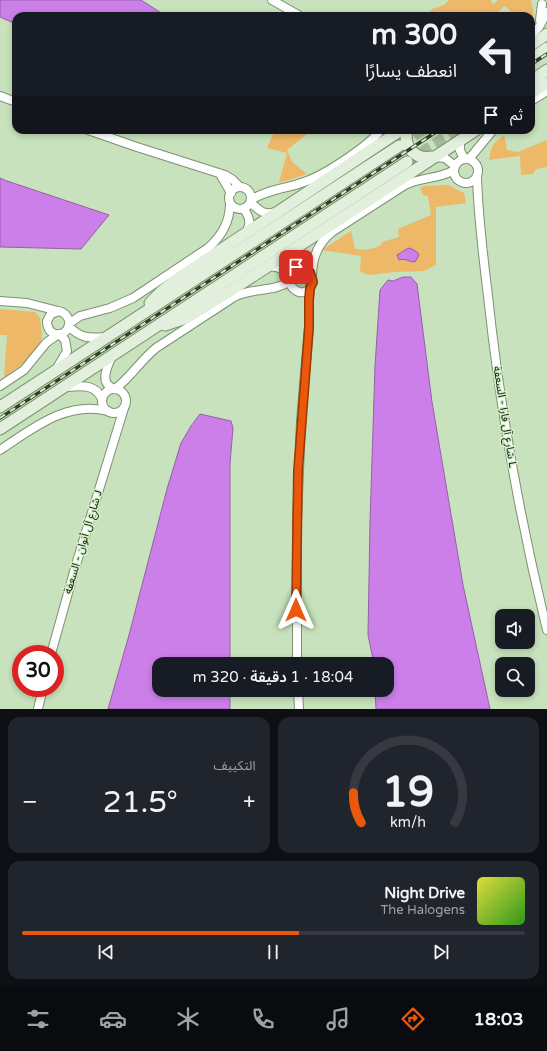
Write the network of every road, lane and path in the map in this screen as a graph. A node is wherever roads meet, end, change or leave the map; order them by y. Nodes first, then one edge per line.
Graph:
1 (272, 0) edge
2 (543, 4) edge
3 (293, 12) edge
4 (547, 12) edge
5 (543, 30) edge
6 (535, 40) edge
7 (547, 48) edge
8 (535, 56) edge
9 (547, 70) edge
10 (535, 78) edge
11 (547, 83) edge
12 (535, 90) edge
13 (547, 91) edge
14 (0, 96) edge
15 (535, 98) edge
16 (12, 100) edge
17 (99, 134) edge
18 (377, 134) edge
19 (394, 134) tunnel mouth
20 (407, 134) edge
21 (465, 134) edge
22 (490, 134) edge
23 (482, 144) junction
24 (399, 146) tunnel mouth
25 (432, 157) junction
26 (468, 159) junction
27 (407, 162) tunnel mouth
28 (477, 166) junction
29 (455, 168) junction
30 (220, 174) junction
31 (439, 176) junction
32 (477, 176) junction
33 (457, 179) junction
34 (466, 183) junction
35 (244, 189) junction
36 (273, 190) junction
37 (231, 193) junction
38 (251, 201) junction
39 (479, 202) junction
40 (230, 203) junction
41 (241, 209) junction
42 (282, 209) junction
43 (225, 226) junction
44 (246, 232) junction
45 (290, 252) junction
46 (315, 256) junction
47 (267, 267) junction
48 (302, 269) junction
49 (312, 276) junction
50 (290, 281) junction
51 (274, 288) junction
52 (310, 288) junction
53 (297, 291) junction
54 (0, 301) edge
55 (36, 306) junction
56 (61, 312) junction
57 (309, 313) junction
58 (84, 314) junction
59 (140, 316) junction
60 (48, 323) junction
61 (69, 325) junction
62 (157, 327) junction
63 (58, 335) junction
64 (107, 337) junction
65 (40, 351) junction
66 (111, 358) junction
67 (55, 371) junction
68 (131, 374) junction
69 (0, 386) edge
70 (66, 387) junction
71 (114, 389) junction
72 (126, 396) junction
73 (102, 399) junction
74 (0, 407) edge
75 (86, 408) junction
76 (124, 408) junction
77 (110, 412) junction
78 (0, 430) edge
79 (117, 431) junction
80 (0, 450) edge
81 (547, 630) edge
82 (54, 645) edge
83 (297, 657) edge
84 (40, 697) edge
85 (298, 697) edge
86 (38, 709) edge
87 (299, 709) edge

1 - 3 street
2 - 5 street
4 - 5 street
5 - 6 main road
7 - 8 main road
9 - 10 main road
11 - 12 main road
13 - 15 street
14 - 16 street
17 - 30 street
18 - 36 street
19 - 42 main road
20 - 25 main road
21 - 25 main road
21 - 26 street
22 - 23 street
23 - 26 street
23 - 28 street
24 - 59 main road
25 - 29 street
25 - 45 main road
26 - 28 street
26 - 29 street
27 - 62 main road
28 - 32 street
29 - 31 street
29 - 33 street
30 - 35 street
30 - 37 street
31 - 33 street
31 - 46 street
32 - 34 street
32 - 39 street, شارع آل فارا - السعفة L
33 - 34 street
34 - 39 street, شارع آل فارا - السعفة L
35 - 36 street
35 - 37 street
35 - 38 street
36 - 38 street
37 - 40 street
38 - 41 street
38 - 42 street
39 - 81 street, شارع آل فارا - السعفة L
40 - 41 street
40 - 43 street
41 - 43 street
41 - 44 street
42 - 44 main road
43 - 58 street
44 - 59 main road
45 - 47 main road
45 - 48 street
46 - 48 street
46 - 49 street
47 - 50 street
47 - 62 main road
48 - 49 street
48 - 50 street
49 - 52 street
50 - 51 street
50 - 53 street
51 - 53 street
51 - 68 street
52 - 53 street
52 - 57 street
53 - 57 street
54 - 55 street
55 - 56 street
55 - 60 street
56 - 58 street
56 - 60 street
56 - 61 street
57 - 83 street
58 - 61 street
59 - 64 main road
60 - 63 street
60 - 65 street
61 - 63 street
61 - 64 street
62 - 66 main road
63 - 65 street
63 - 67 street
64 - 67 main road
65 - 69 street
66 - 70 main road
66 - 71 street
67 - 74 main road
68 - 71 street
68 - 72 street
70 - 73 street
70 - 78 main road
71 - 72 street
71 - 73 street
72 - 76 street
73 - 75 street
73 - 77 street
75 - 77 street
75 - 80 street
76 - 77 street
76 - 79 street, شارع آل أنوان - السعفة J
77 - 79 street
79 - 82 street, شارع آل أنوان - السعفة J
84 - 86 street
85 - 87 street

